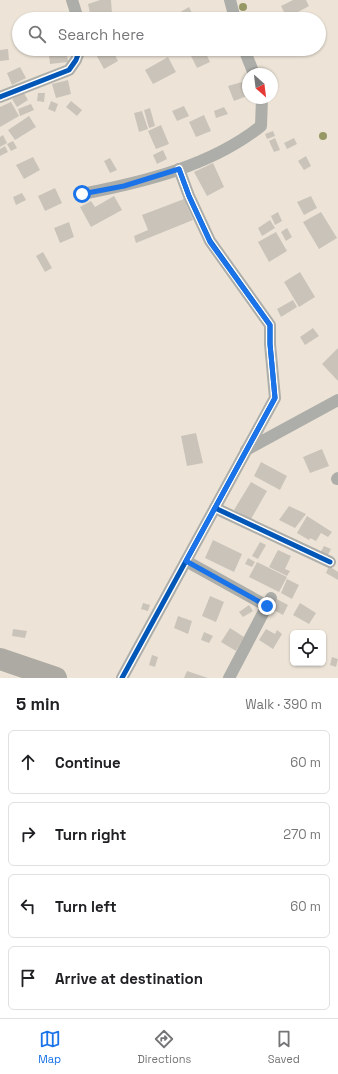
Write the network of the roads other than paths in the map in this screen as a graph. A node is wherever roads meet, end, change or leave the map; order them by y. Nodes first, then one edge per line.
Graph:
1 (72, 0) edge
2 (230, 0) edge
3 (76, 12) edge
4 (233, 12) edge
5 (77, 56) edge
6 (247, 56) edge
7 (252, 68) edge
8 (0, 97) edge
9 (262, 104) edge
10 (179, 169) junction
11 (82, 194) dead end
12 (338, 400) edge
13 (246, 450) junction
14 (215, 508) junction
15 (186, 561) junction
16 (330, 562) dead end
17 (0, 659) edge
18 (56, 678) edge
19 (122, 678) edge
20 (229, 678) edge

1 - 3 street
2 - 4 street
5 - 8 street
6 - 7 street
9 - 10 street
10 - 11 street
10 - 13 street
12 - 13 street
13 - 14 street
14 - 15 street
14 - 16 street
15 - 19 street
15 - 20 street
17 - 18 highway

